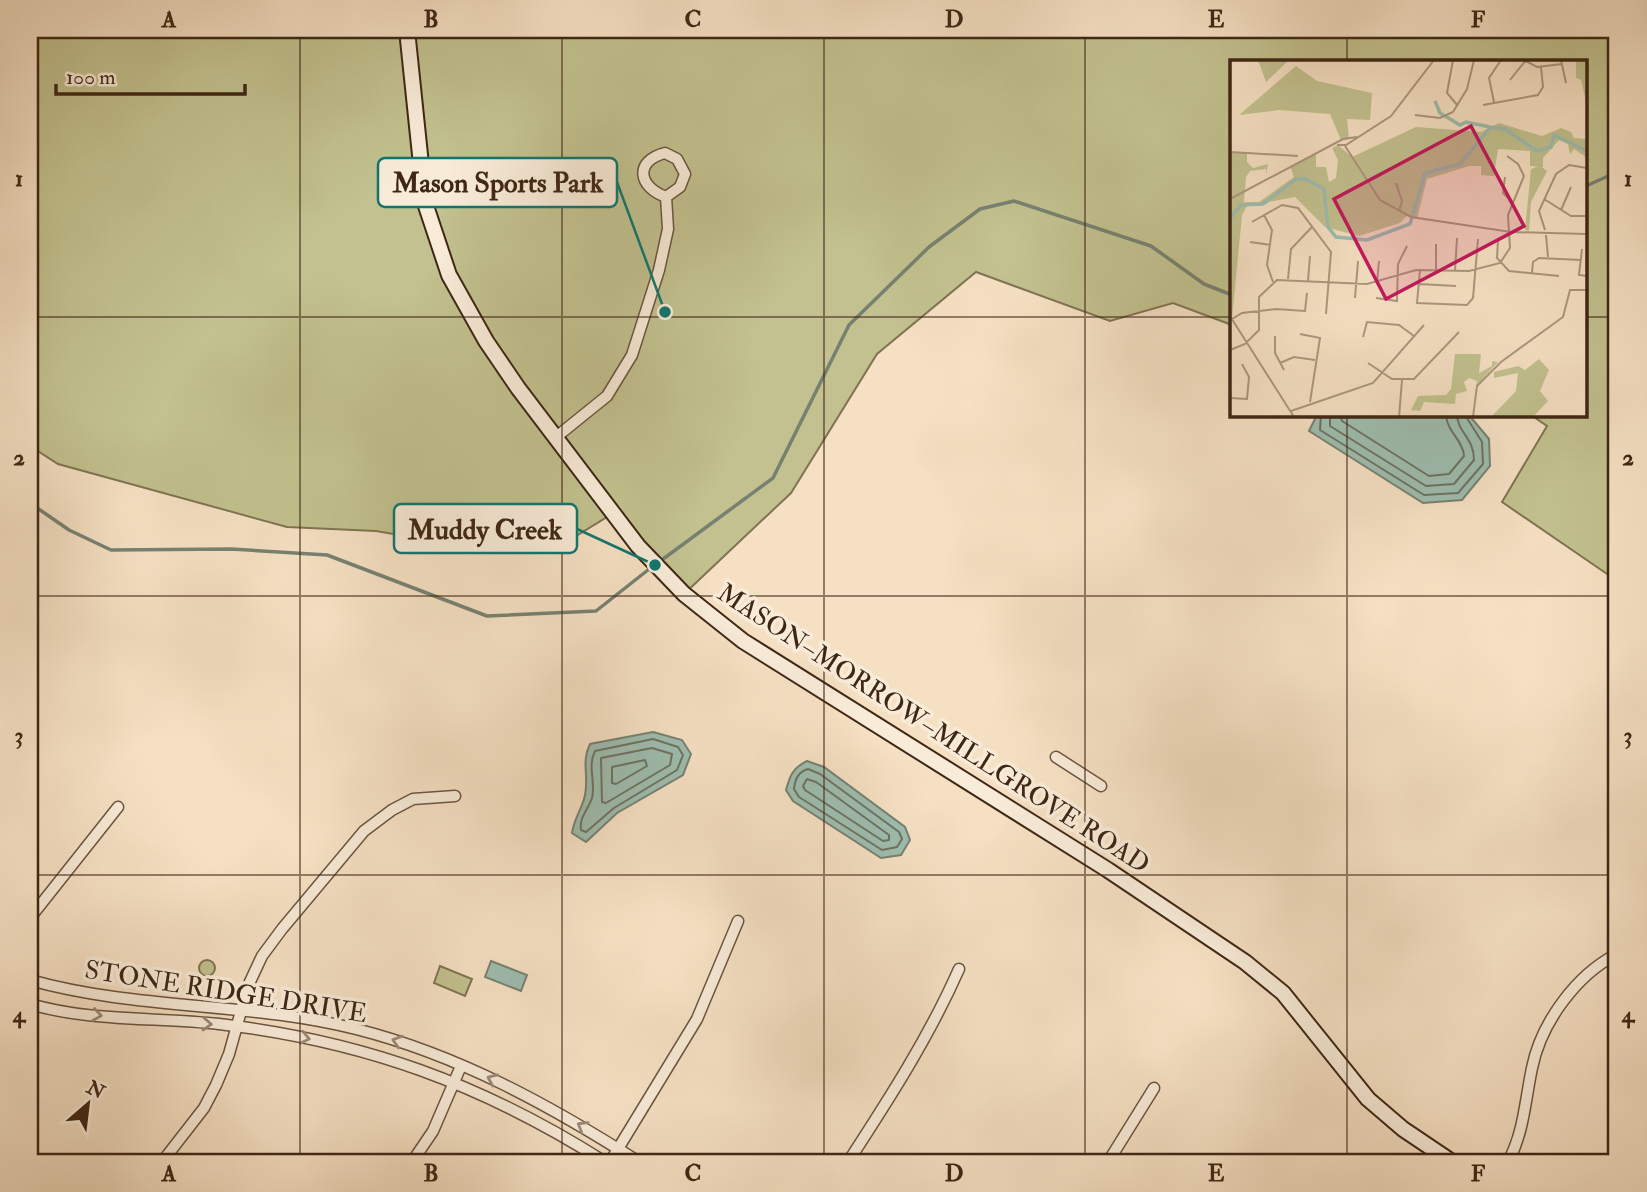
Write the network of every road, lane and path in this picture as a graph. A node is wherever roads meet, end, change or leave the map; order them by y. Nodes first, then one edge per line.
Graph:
1 (407, 30) edge
2 (666, 197) junction
3 (555, 439) junction
4 (1056, 757) dead end
5 (1101, 786) dead end
6 (455, 796) dead end
7 (1617, 804) edge
8 (118, 807) dead end
9 (1617, 817) edge
10 (30, 918) edge
11 (738, 921) dead end
12 (1617, 954) edge
13 (960, 969) dead end
14 (30, 981) edge
15 (30, 1004) edge
16 (241, 1011) junction
17 (238, 1027) junction
18 (461, 1066) junction
19 (456, 1082) junction
20 (1154, 1087) dead end
21 (619, 1149) junction
22 (162, 1162) edge
23 (412, 1162) edge
24 (605, 1162) edge
25 (610, 1162) edge
26 (639, 1162) edge
27 (848, 1162) edge
28 (1108, 1162) edge
29 (1452, 1162) edge
30 (1507, 1162) edge

1 - 3 street, MASON–MORROW–MILLGROVE ROAD
2 - 2 street
2 - 3 street
3 - 29 street, MASON–MORROW–MILLGROVE ROAD
4 - 5 street
6 - 16 street
7 - 9 street
8 - 10 street
11 - 21 street
12 - 30 street
13 - 27 street
14 - 16 street, STONE RIDGE DRIVE
15 -> 17 street, STONE RIDGE DRIVE
16 - 17 street
18 -> 16 street, STONE RIDGE DRIVE
17 -> 19 street, STONE RIDGE DRIVE
17 - 22 street
18 - 19 street
21 -> 18 street, STONE RIDGE DRIVE
19 - 23 street
19 - 24 street, STONE RIDGE DRIVE
20 - 28 street
21 - 25 street
21 - 26 street, STONE RIDGE DRIVE

